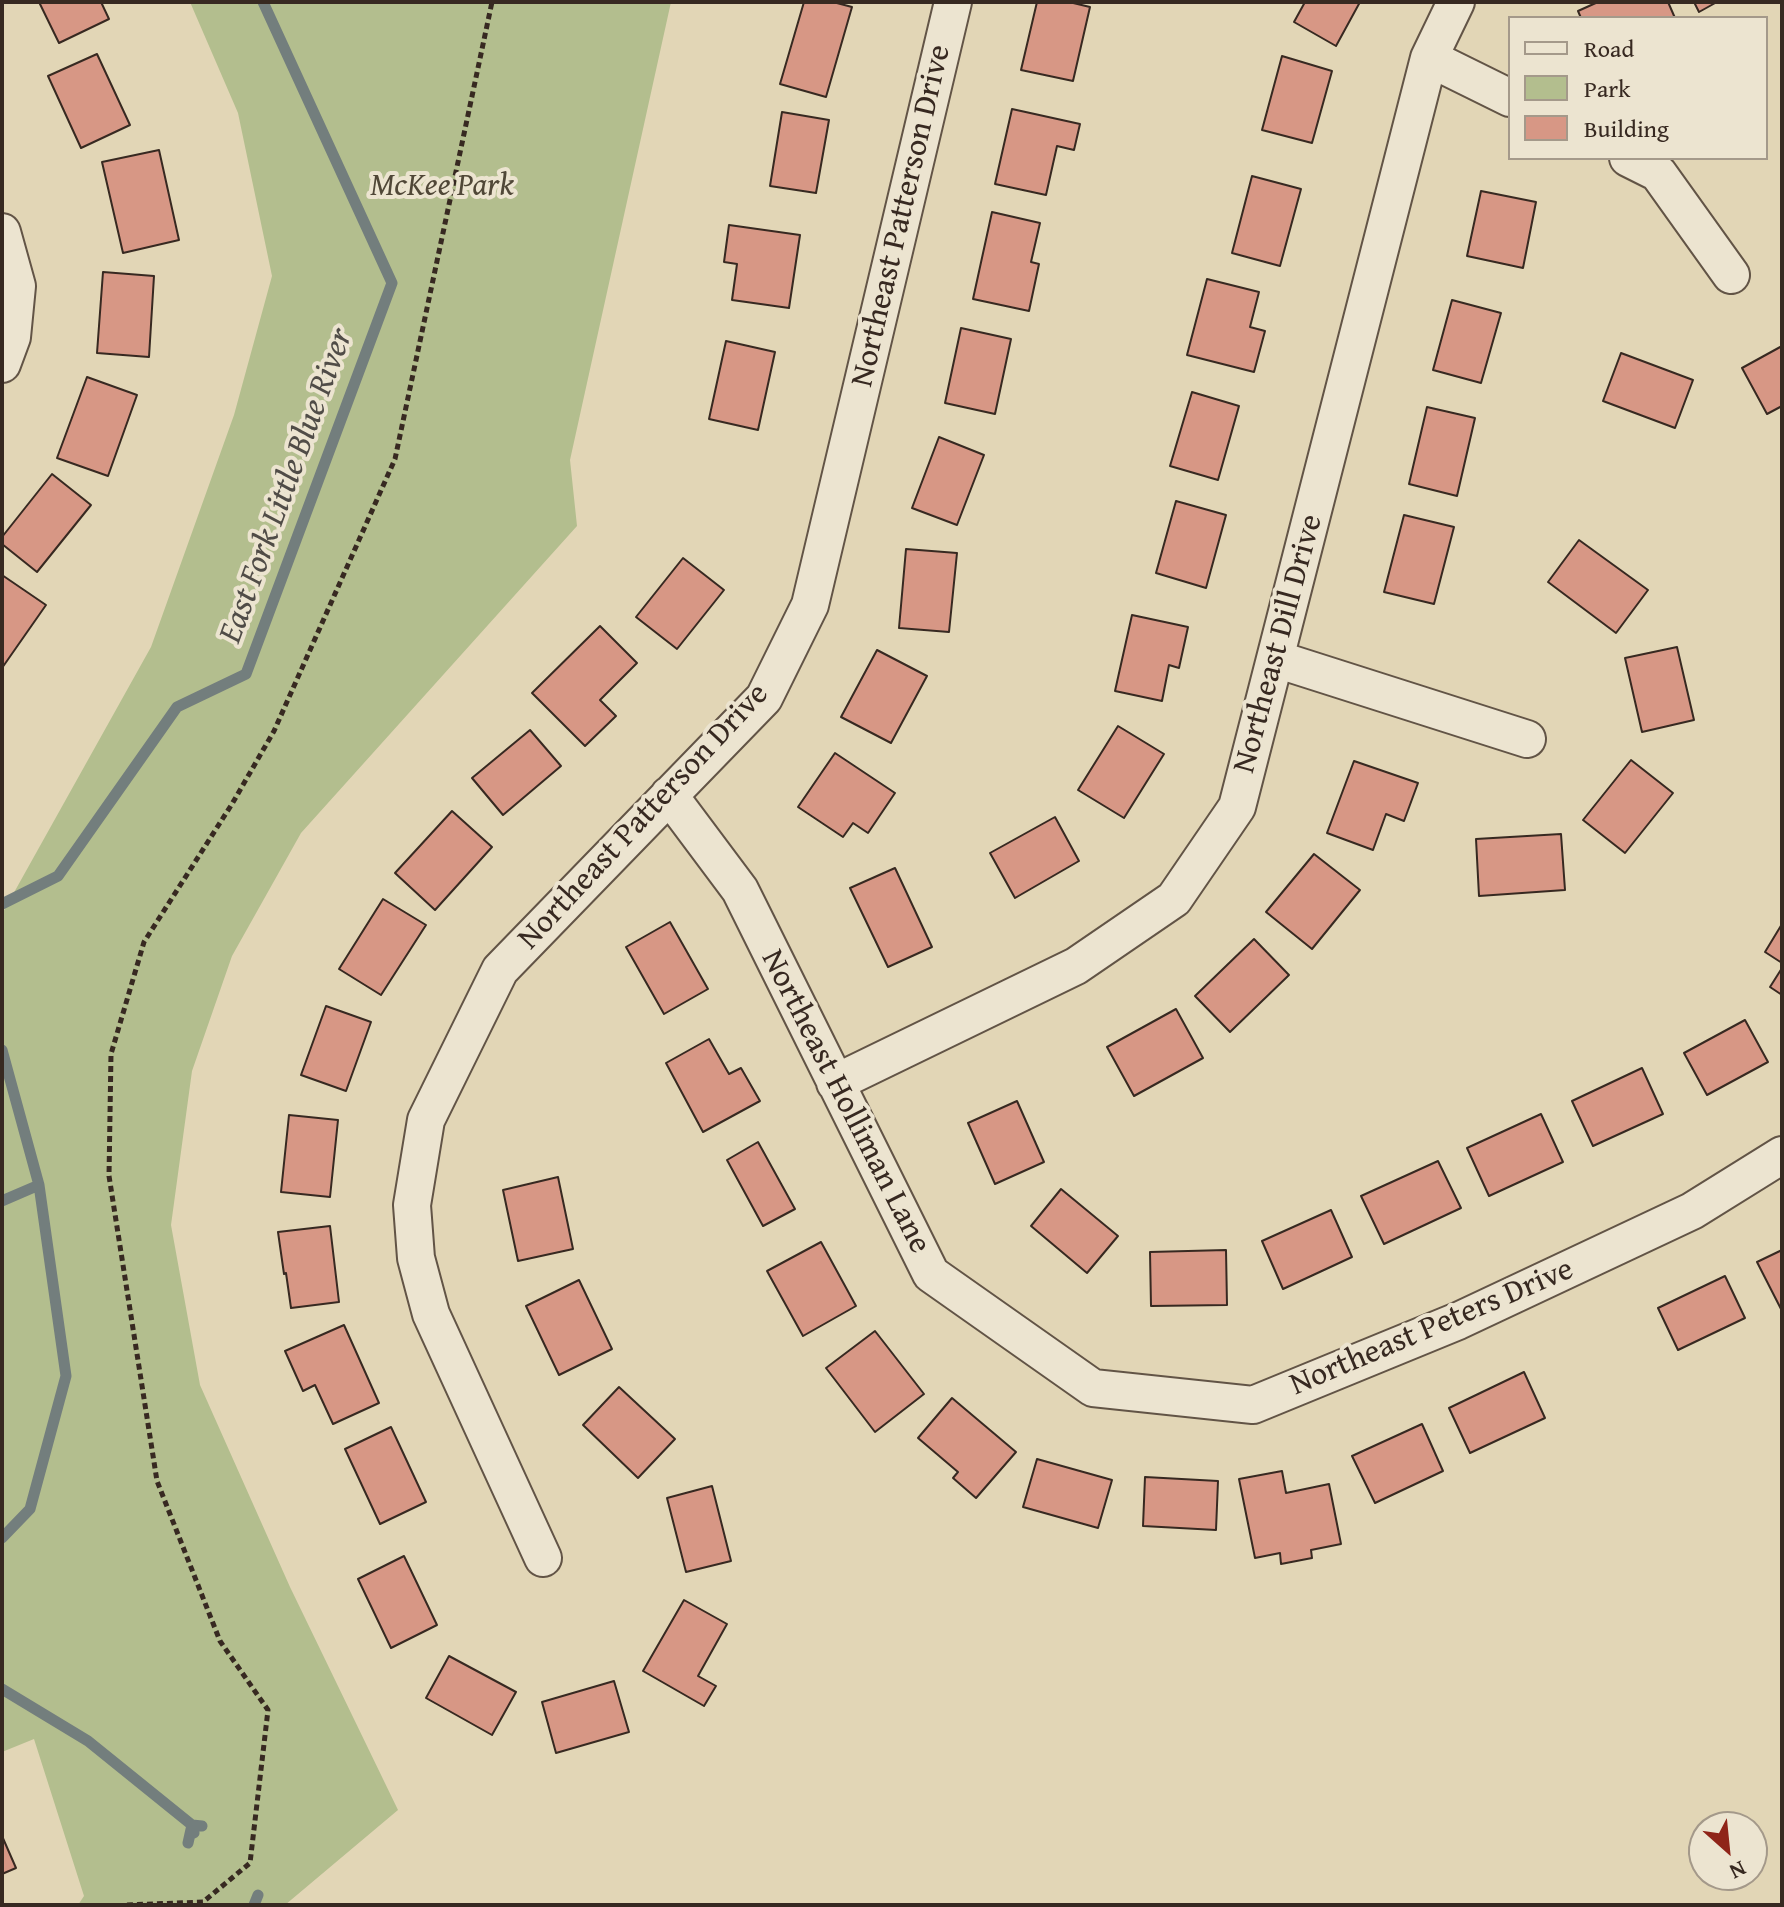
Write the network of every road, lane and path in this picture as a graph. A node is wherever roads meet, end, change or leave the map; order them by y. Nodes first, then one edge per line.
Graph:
1 (492, 2) edge
2 (953, 2) edge
3 (1456, 2) edge
4 (1429, 58) junction
5 (1508, 97) edge
6 (1632, 160) edge
7 (2, 232) edge
8 (1731, 275) dead end
9 (2, 364) edge
10 (1276, 659) junction
11 (1527, 739) dead end
12 (669, 795) junction
13 (835, 1083) junction
14 (1782, 1155) edge
15 (1063, 1368) joint
16 (543, 1558) dead end
17 (127, 1905) edge

1 - 17 path
2 - 12 street, Northeast Patterson Drive
3 - 4 street, Northeast Dill Drive
4 - 5 street
4 - 10 street, Northeast Dill Drive
6 - 8 street
7 - 9 street
10 - 11 street
10 - 13 street, Northeast Dill Drive
12 - 13 street, Northeast Holliman Lane
12 - 16 street, Northeast Patterson Drive
13 - 15 street, Northeast Holliman Lane
14 - 15 street, Northeast Peters Drive

